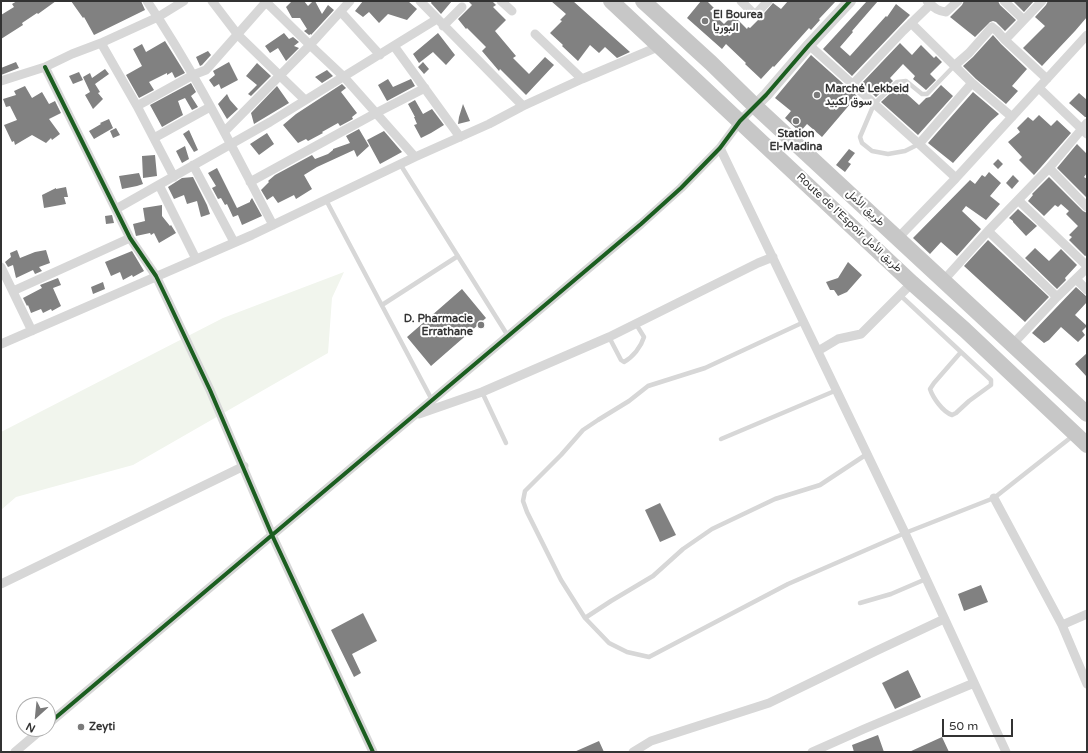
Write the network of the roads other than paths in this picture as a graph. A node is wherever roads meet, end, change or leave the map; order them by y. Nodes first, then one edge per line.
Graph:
1 (147, 1) edge
2 (184, 1) edge
3 (212, 1) edge
4 (350, 1) edge
5 (420, 1) edge
6 (501, 1) edge
7 (611, 1) edge
8 (643, 1) edge
9 (740, 1) edge
10 (768, 1) edge
11 (850, 1) edge
12 (958, 1) edge
13 (1004, 1) edge
14 (1042, 1) edge
15 (265, 2) edge
16 (929, 2) edge
17 (462, 7) dead end
18 (512, 10) dead end
19 (341, 12) junction
20 (158, 18) junction
21 (1024, 20) junction
22 (440, 22) junction
23 (911, 23) junction
24 (535, 34) dead end
25 (238, 35) junction
26 (1087, 35) edge
27 (1006, 40) junction
28 (101, 43) junction
29 (310, 45) junction
30 (809, 45) junction
31 (394, 46) junction
32 (660, 46) junction
33 (380, 55) junction
34 (954, 66) junction
35 (45, 67) junction
36 (192, 75) junction
37 (280, 75) junction
38 (344, 77) junction
39 (582, 79) junction
40 (1047, 79) junction
41 (1, 81) edge
42 (972, 83) junction
43 (853, 84) junction
44 (425, 88) junction
45 (1039, 88) junction
46 (305, 100) junction
47 (874, 104) junction
48 (137, 106) junction
49 (523, 106) junction
50 (755, 106) junction
51 (210, 107) junction
52 (376, 113) junction
53 (1012, 117) junction
54 (740, 121) junction
55 (1085, 128) edge
56 (224, 132) junction
57 (460, 137) junction
58 (154, 138) junction
59 (230, 144) junction
60 (919, 144) junction
61 (720, 148) junction
62 (415, 157) junction
63 (400, 164) junction
64 (193, 165) junction
65 (1048, 168) junction
66 (174, 177) junction
67 (956, 178) junction
68 (250, 182) junction
69 (159, 185) junction
70 (326, 200) junction
71 (1018, 200) junction
72 (1087, 207) edge
73 (116, 209) junction
74 (273, 225) junction
75 (988, 231) junction
76 (130, 238) junction
77 (898, 238) junction
78 (234, 242) junction
79 (458, 256) junction
80 (773, 257) junction
81 (196, 259) junction
82 (1, 267) edge
83 (1087, 267) edge
84 (156, 276) junction
85 (1076, 279) junction
86 (943, 281) junction
87 (912, 283) junction
88 (1087, 290) edge
89 (12, 291) junction
90 (900, 295) junction
91 (1057, 296) junction
92 (382, 305) junction
93 (804, 322) junction
94 (636, 324) junction
95 (32, 331) junction
96 (508, 336) junction
97 (608, 337) junction
98 (1, 344) edge
99 (1012, 345) junction
100 (818, 351) junction
101 (961, 352) junction
102 (837, 390) junction
103 (482, 392) junction
104 (432, 400) junction
105 (1087, 414) edge
106 (414, 416) junction
107 (721, 439) dead end
108 (1081, 439) edge
109 (506, 443) dead end
110 (867, 454) junction
111 (244, 466) junction
112 (994, 498) junction
113 (905, 533) junction
114 (272, 534) junction
115 (926, 579) junction
116 (1, 584) edge
117 (860, 603) dead end
118 (1087, 614) edge
119 (586, 618) junction
120 (944, 619) junction
121 (1062, 625) junction
122 (974, 683) junction
123 (1087, 684) edge
124 (56, 717) edge
125 (33, 737) edge
126 (827, 749) edge
127 (15, 752) edge
128 (373, 752) edge
129 (633, 752) edge
130 (812, 752) edge
131 (1006, 752) edge

1 - 20 street
2 - 20 street
3 - 25 street
4 - 19 street
5 - 22 street
6 - 18 street
7 - 32 highway, Route de l’Espoir طريق الأمل
8 - 50 highway, طريق الأمل
9 - 10 street
11 - 30 street
12 - 16 street
13 - 21 street
14 - 21 street
15 - 25 street
15 - 29 street
16 - 23 street
17 - 22 street
19 - 29 street
19 - 33 street
20 - 28 street
20 - 36 street
21 - 27 street
22 - 31 street
22 - 49 street
23 - 34 street
23 - 43 street
24 - 39 street
25 - 36 street
25 - 37 street
26 - 40 street
27 - 34 street
27 - 40 street
28 - 35 street
28 - 48 street
29 - 37 street
29 - 38 street
30 - 43 street
30 - 50 street
31 - 33 street
31 - 44 street
32 - 39 street
32 - 54 highway, Route de l’Espoir طريق الأمل
33 - 38 street
34 - 42 street
34 - 47 lane
35 - 41 street
35 - 73 street
36 - 48 street
36 - 51 street
37 - 46 street
37 - 56 street
38 - 46 street
38 - 52 street
39 - 49 street
40 - 45 street
42 - 53 street
42 - 60 street
43 - 47 street
44 - 52 street
44 - 57 street
45 - 53 street
45 - 55 street
46 - 59 street
47 - 60 street
47 - 60 lane
48 - 58 street
49 - 57 street
50 - 54 street
50 - 77 highway, طريق الأمل
51 - 56 street
51 - 58 street
52 - 62 street
52 - 68 street
53 - 67 street
54 - 61 street
54 - 87 highway, Route de l’Espoir طريق الأمل
55 - 65 street
56 - 59 street
57 - 62 street
58 - 66 street
59 - 64 street
59 - 68 street
60 - 67 street
61 - 80 street
61 - 96 street
62 - 63 street
63 - 70 street
63 - 79 lane
64 - 66 street
64 - 78 street
65 - 71 street
65 - 72 street
66 - 69 street
67 - 77 street
68 - 74 street
69 - 73 street
69 - 81 street
70 - 74 street
70 - 92 lane
71 - 75 street
71 - 83 street
73 - 76 street
74 - 78 street
75 - 86 street
75 - 91 street
76 - 84 street
76 - 89 street
77 - 86 highway, طريق الأمل
78 - 81 street
79 - 92 lane
79 - 96 lane
80 - 93 street
80 - 94 street
81 - 84 street
82 - 89 street
83 - 85 street
84 - 95 street
84 - 111 street
85 - 88 street
85 - 91 street
86 - 99 highway, طريق الأمل
87 - 90 street
87 - 108 highway, Route de l’Espoir طريق الأمل
89 - 95 street
90 - 100 street
90 - 101 lane
91 - 99 street
92 - 104 lane
93 - 100 street
93 - 119 lane
94 - 97 street
94 - 97 lane
95 - 98 street
96 - 104 street
97 - 103 street
99 - 105 highway, طريق الأمل
100 - 102 street
101 - 101 lane
102 - 107 lane
102 - 110 street
103 - 106 street
103 - 109 lane
104 - 106 street
106 - 114 street
108 - 112 lane
110 - 113 street
110 - 119 lane
111 - 114 street
111 - 116 street
112 - 113 lane
112 - 121 street
113 - 115 street
113 - 119 lane
114 - 124 street
114 - 128 street
115 - 117 lane
115 - 120 street
118 - 121 street
120 - 122 street
120 - 129 street
121 - 123 street
122 - 126 street
122 - 131 street
125 - 127 street
126 - 130 street

